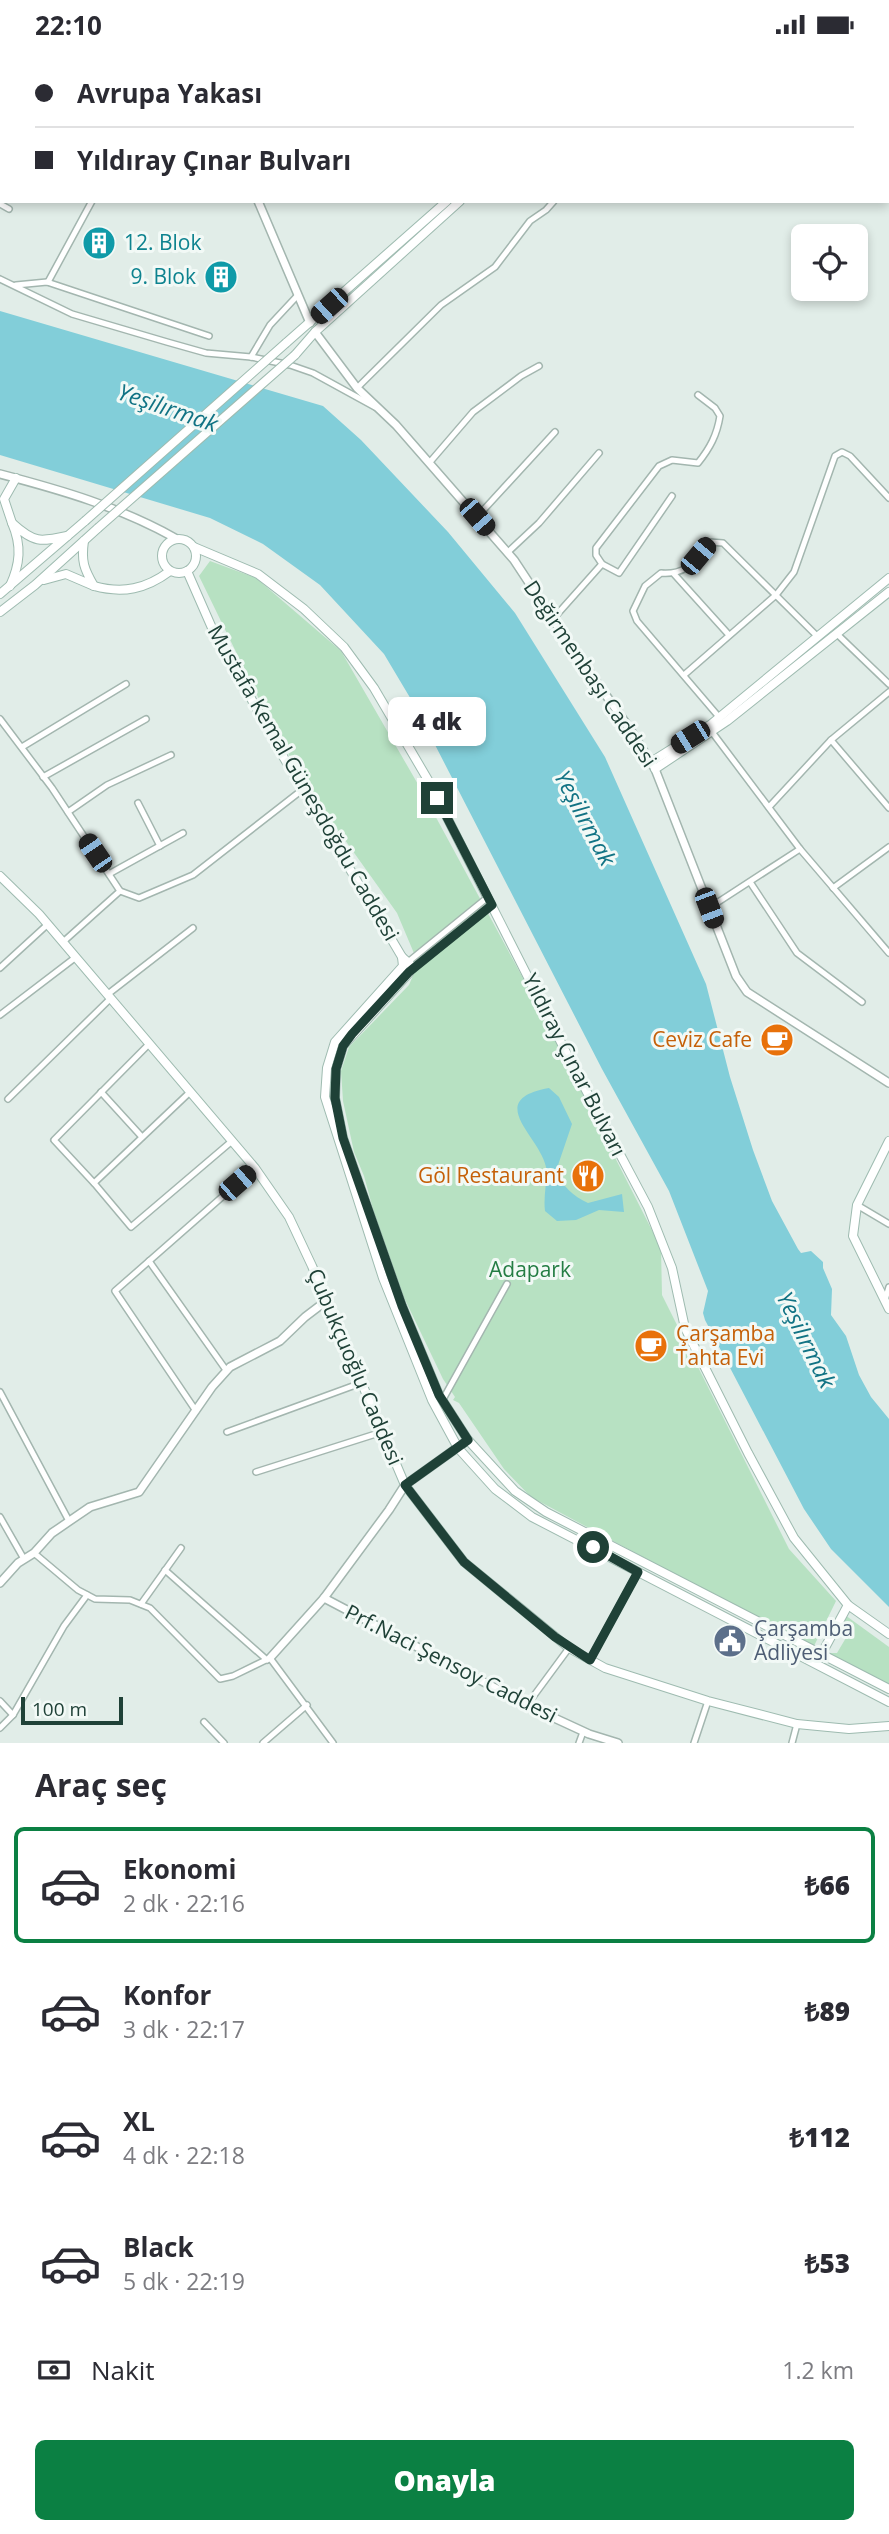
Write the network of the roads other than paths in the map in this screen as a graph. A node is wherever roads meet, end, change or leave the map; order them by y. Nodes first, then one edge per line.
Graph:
1 (91, 203) edge
2 (259, 203) edge
3 (445, 203) edge
4 (458, 203) edge
5 (552, 203) edge
6 (0, 204) edge
7 (9, 209) dead end
8 (0, 279) edge
9 (48, 282) junction
10 (16, 285) junction
11 (298, 295) junction
12 (310, 323) junction
13 (315, 332) junction
14 (209, 336) dead end
15 (251, 356) junction
16 (539, 366) dead end
17 (357, 388) junction
18 (698, 395) dead end
19 (384, 411) junction
20 (555, 432) dead end
21 (599, 453) dead end
22 (430, 462) junction
23 (0, 474) edge
24 (16, 478) junction
25 (672, 496) dead end
26 (889, 498) edge
27 (477, 517) junction
28 (12, 523) junction
29 (67, 536) junction
30 (175, 538) junction
31 (84, 541) junction
32 (194, 547) junction
33 (508, 552) junction
34 (602, 564) junction
35 (170, 571) junction
36 (187, 571) junction
37 (674, 574) junction
38 (889, 578) edge
39 (35, 585) junction
40 (10, 586) junction
41 (94, 586) junction
42 (889, 592) edge
43 (0, 594) edge
44 (775, 595) junction
45 (0, 612) edge
46 (553, 619) junction
47 (837, 634) junction
48 (729, 635) junction
49 (818, 637) junction
50 (684, 675) junction
51 (126, 684) dead end
52 (889, 684) edge
53 (889, 692) edge
54 (719, 717) junction
55 (146, 719) dead end
56 (1, 721) edge
57 (712, 731) junction
58 (831, 740) junction
59 (22, 747) junction
60 (172, 755) dead end
61 (653, 766) junction
62 (43, 777) junction
63 (302, 790) junction
64 (138, 803) dead end
65 (769, 807) junction
66 (889, 808) edge
67 (68, 811) junction
68 (183, 834) dead end
69 (159, 846) junction
70 (889, 847) edge
71 (800, 849) junction
72 (109, 874) junction
73 (0, 876) edge
74 (750, 881) junction
75 (834, 888) junction
76 (120, 891) junction
77 (490, 901) junction
78 (709, 908) junction
79 (48, 924) junction
80 (193, 928) dead end
81 (63, 941) junction
82 (889, 953) edge
83 (76, 957) junction
84 (407, 965) junction
85 (0, 968) edge
86 (109, 996) junction
87 (862, 1002) dead end
88 (0, 1015) edge
89 (149, 1044) junction
90 (889, 1083) edge
91 (190, 1091) junction
92 (101, 1092) junction
93 (8, 1099) dead end
94 (142, 1137) junction
95 (232, 1141) junction
96 (889, 1141) edge
97 (255, 1168) junction
98 (94, 1183) junction
99 (857, 1205) junction
100 (889, 1224) edge
101 (149, 1261) junction
102 (389, 1282) junction
103 (506, 1284) dead end
104 (889, 1287) edge
105 (326, 1301) junction
106 (887, 1305) edge
107 (226, 1370) junction
108 (361, 1383) junction
109 (0, 1392) edge
110 (442, 1401) junction
111 (197, 1411) junction
112 (227, 1432) dead end
113 (382, 1432) junction
114 (468, 1440) junction
115 (458, 1447) junction
116 (256, 1472) dead end
117 (405, 1485) junction
118 (0, 1517) edge
119 (69, 1521) junction
120 (181, 1548) dead end
121 (34, 1553) junction
122 (24, 1559) junction
123 (165, 1570) junction
124 (638, 1572) junction
125 (1, 1579) edge
126 (87, 1595) junction
127 (324, 1598) junction
128 (141, 1604) junction
129 (848, 1605) junction
130 (889, 1634) edge
131 (569, 1648) junction
132 (821, 1655) junction
133 (268, 1659) junction
134 (590, 1660) junction
135 (889, 1689) edge
136 (0, 1701) edge
137 (708, 1702) junction
138 (889, 1702) edge
139 (307, 1705) junction
140 (527, 1705) junction
141 (13, 1715) junction
142 (204, 1722) dead end
143 (797, 1724) junction
144 (889, 1726) edge
145 (0, 1728) edge
146 (583, 1732) junction
147 (224, 1743) edge
148 (263, 1743) edge
149 (333, 1743) edge
150 (579, 1743) edge
151 (618, 1743) edge
152 (694, 1743) edge
153 (792, 1743) edge

1 - 9 street
2 - 11 street
3 - 12 main road
4 - 13 main road
5 - 17 street
6 - 7 street
8 - 10 street
9 - 10 street
9 - 14 street
10 - 15 street
11 - 12 street
11 - 15 street
12 - 29 main road, bridge
13 - 17 street, Değirmenbaşı Caddesi
13 - 31 main road, bridge
15 - 19 street
16 - 22 street
17 - 19 street, Değirmenbaşı Caddesi
18 - 34 street
19 - 22 street, Değirmenbaşı Caddesi
20 - 27 street
21 - 33 street
22 - 27 street, Değirmenbaşı Caddesi
23 - 24 street
24 - 28 main road
24 - 30 street
25 - 34 street
26 - 44 street
27 - 33 street, Değirmenbaşı Caddesi
28 - 29 main road
28 - 40 main road
29 - 40 main road
30 - 32 main road
30 - 35 main road
31 - 39 main road
31 - 41 main road
32 - 36 main road
32 - 77 main road, Yıldıray Çınar Bulvarı
33 - 46 street, Değirmenbaşı Caddesi
34 - 46 street
35 - 36 main road
35 - 41 main road
36 - 63 main road, Mustafa Kemal Güneşdoğdu Caddesi
37 - 44 street
37 - 48 street
37 - 50 street
38 - 49 main road
39 - 41 main road
39 - 45 main road
40 - 43 main road
42 - 47 main road
44 - 48 street
44 - 49 street
46 - 61 street, Değirmenbaşı Caddesi
47 - 52 street
47 - 57 main road
48 - 50 street
49 - 54 main road
50 - 54 street
51 - 59 street
53 - 58 street
54 - 61 main road
55 - 62 street
56 - 59 street
57 - 61 main road
57 - 65 street
58 - 65 street
58 - 66 street
59 - 62 street
60 - 67 street
61 - 78 street, Değirmenbaşı Caddesi
62 - 67 street
63 - 76 street
63 - 84 main road, Mustafa Kemal Güneşdoğdu Caddesi
64 - 69 street
65 - 71 street
67 - 72 street
68 - 69 street
69 - 72 street
70 - 75 street
71 - 74 street
71 - 75 street
72 - 76 street
73 - 79 main road, Çubukçuoğlu Caddesi
74 - 78 street
74 - 87 street
75 - 82 street
76 - 81 street
77 - 84 street
77 - 129 main road, Yıldıray Çınar Bulvarı
78 - 90 street, Değirmenbaşı Caddesi
79 - 81 main road, Çubukçuoğlu Caddesi
79 - 85 street
80 - 86 street
81 - 83 main road, Çubukçuoğlu Caddesi
83 - 86 main road, Çubukçuoğlu Caddesi
83 - 88 street
84 - 102 main road
86 - 89 main road, Çubukçuoğlu Caddesi
86 - 93 street
89 - 91 main road, Çubukçuoğlu Caddesi
89 - 92 street
91 - 94 street
91 - 95 main road, Çubukçuoğlu Caddesi
92 - 94 street
92 - 98 street
94 - 98 street
95 - 97 main road, Çubukçuoğlu Caddesi
95 - 98 street
96 - 99 main road
97 - 101 street
97 - 105 main road, Çubukçuoğlu Caddesi
99 - 100 street
99 - 106 main road
101 - 107 street
101 - 111 street
102 - 110 main road
102 - 115 main road
103 - 110 street
104 - 106 street
105 - 107 street
105 - 108 main road, Çubukçuoğlu Caddesi
107 - 111 street
108 - 112 street
108 - 113 main road, Çubukçuoğlu Caddesi
109 - 119 street
110 - 114 main road
111 - 119 street
113 - 116 street
113 - 117 main road, Çubukçuoğlu Caddesi
114 - 115 street
114 - 132 main road
115 - 117 street
115 - 124 main road
117 - 127 street
117 - 131 main road, Çubukçuoğlu Caddesi
118 - 122 street
119 - 121 street
120 - 123 street
121 - 122 street
121 - 126 street
122 - 125 street
123 - 128 street
123 - 133 street
124 - 134 street
124 - 138 main road
126 - 128 street
126 - 141 street
127 - 133 street
127 - 140 street, Prf.Naci Şensoy Caddesi
128 - 133 street
129 - 130 main road, Yıldıray Çınar Bulvarı
129 - 132 main road
131 - 134 main road, Çubukçuoğlu Caddesi
131 - 140 street
132 - 135 main road
133 - 139 street
134 - 137 main road, Çubukçuoğlu Caddesi
136 - 141 street
137 - 143 main road, Çubukçuoğlu Caddesi
137 - 152 street
139 - 148 street
139 - 149 street
140 - 146 street, Prf.Naci Şensoy Caddesi
141 - 145 street
142 - 147 street
143 - 144 main road, Çubukçuoğlu Caddesi
143 - 153 street
146 - 150 street
146 - 151 street, Prf.Naci Şensoy Caddesi

